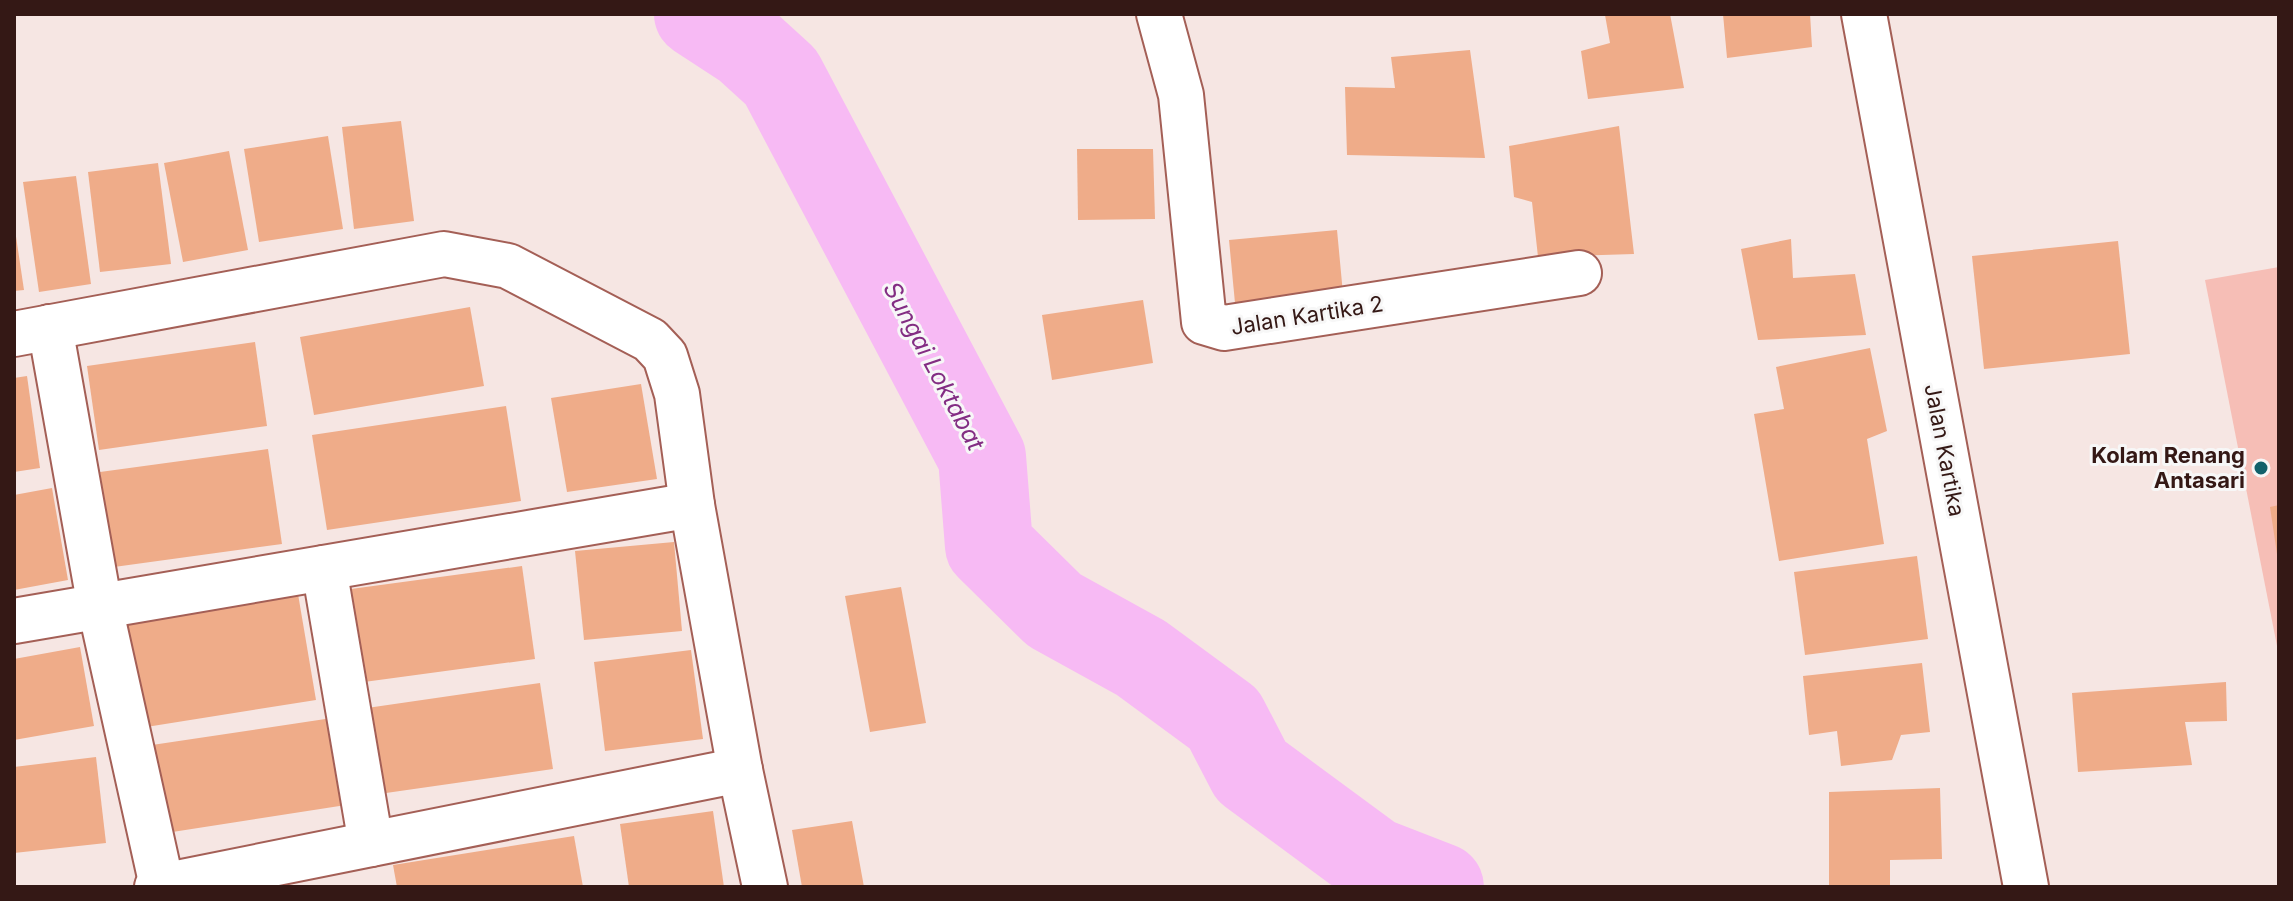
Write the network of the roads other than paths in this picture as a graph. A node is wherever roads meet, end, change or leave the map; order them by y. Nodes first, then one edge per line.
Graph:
1 (1159, 14) edge
2 (1864, 14) edge
3 (1579, 273) dead end
4 (32, 331) edge
5 (692, 505) junction
6 (324, 568) junction
7 (100, 607) junction
8 (14, 621) edge
9 (740, 770) junction
10 (371, 844) junction
11 (160, 887) edge
12 (765, 887) edge
13 (2026, 887) edge

1 - 3 street, Jalan Kartika 2
2 - 13 street, Jalan Kartika
4 - 5 street
4 - 7 street
5 - 6 street
5 - 9 street
6 - 7 street
6 - 10 street
7 - 8 street
7 - 11 street
9 - 10 street
9 - 12 street
10 - 11 street

